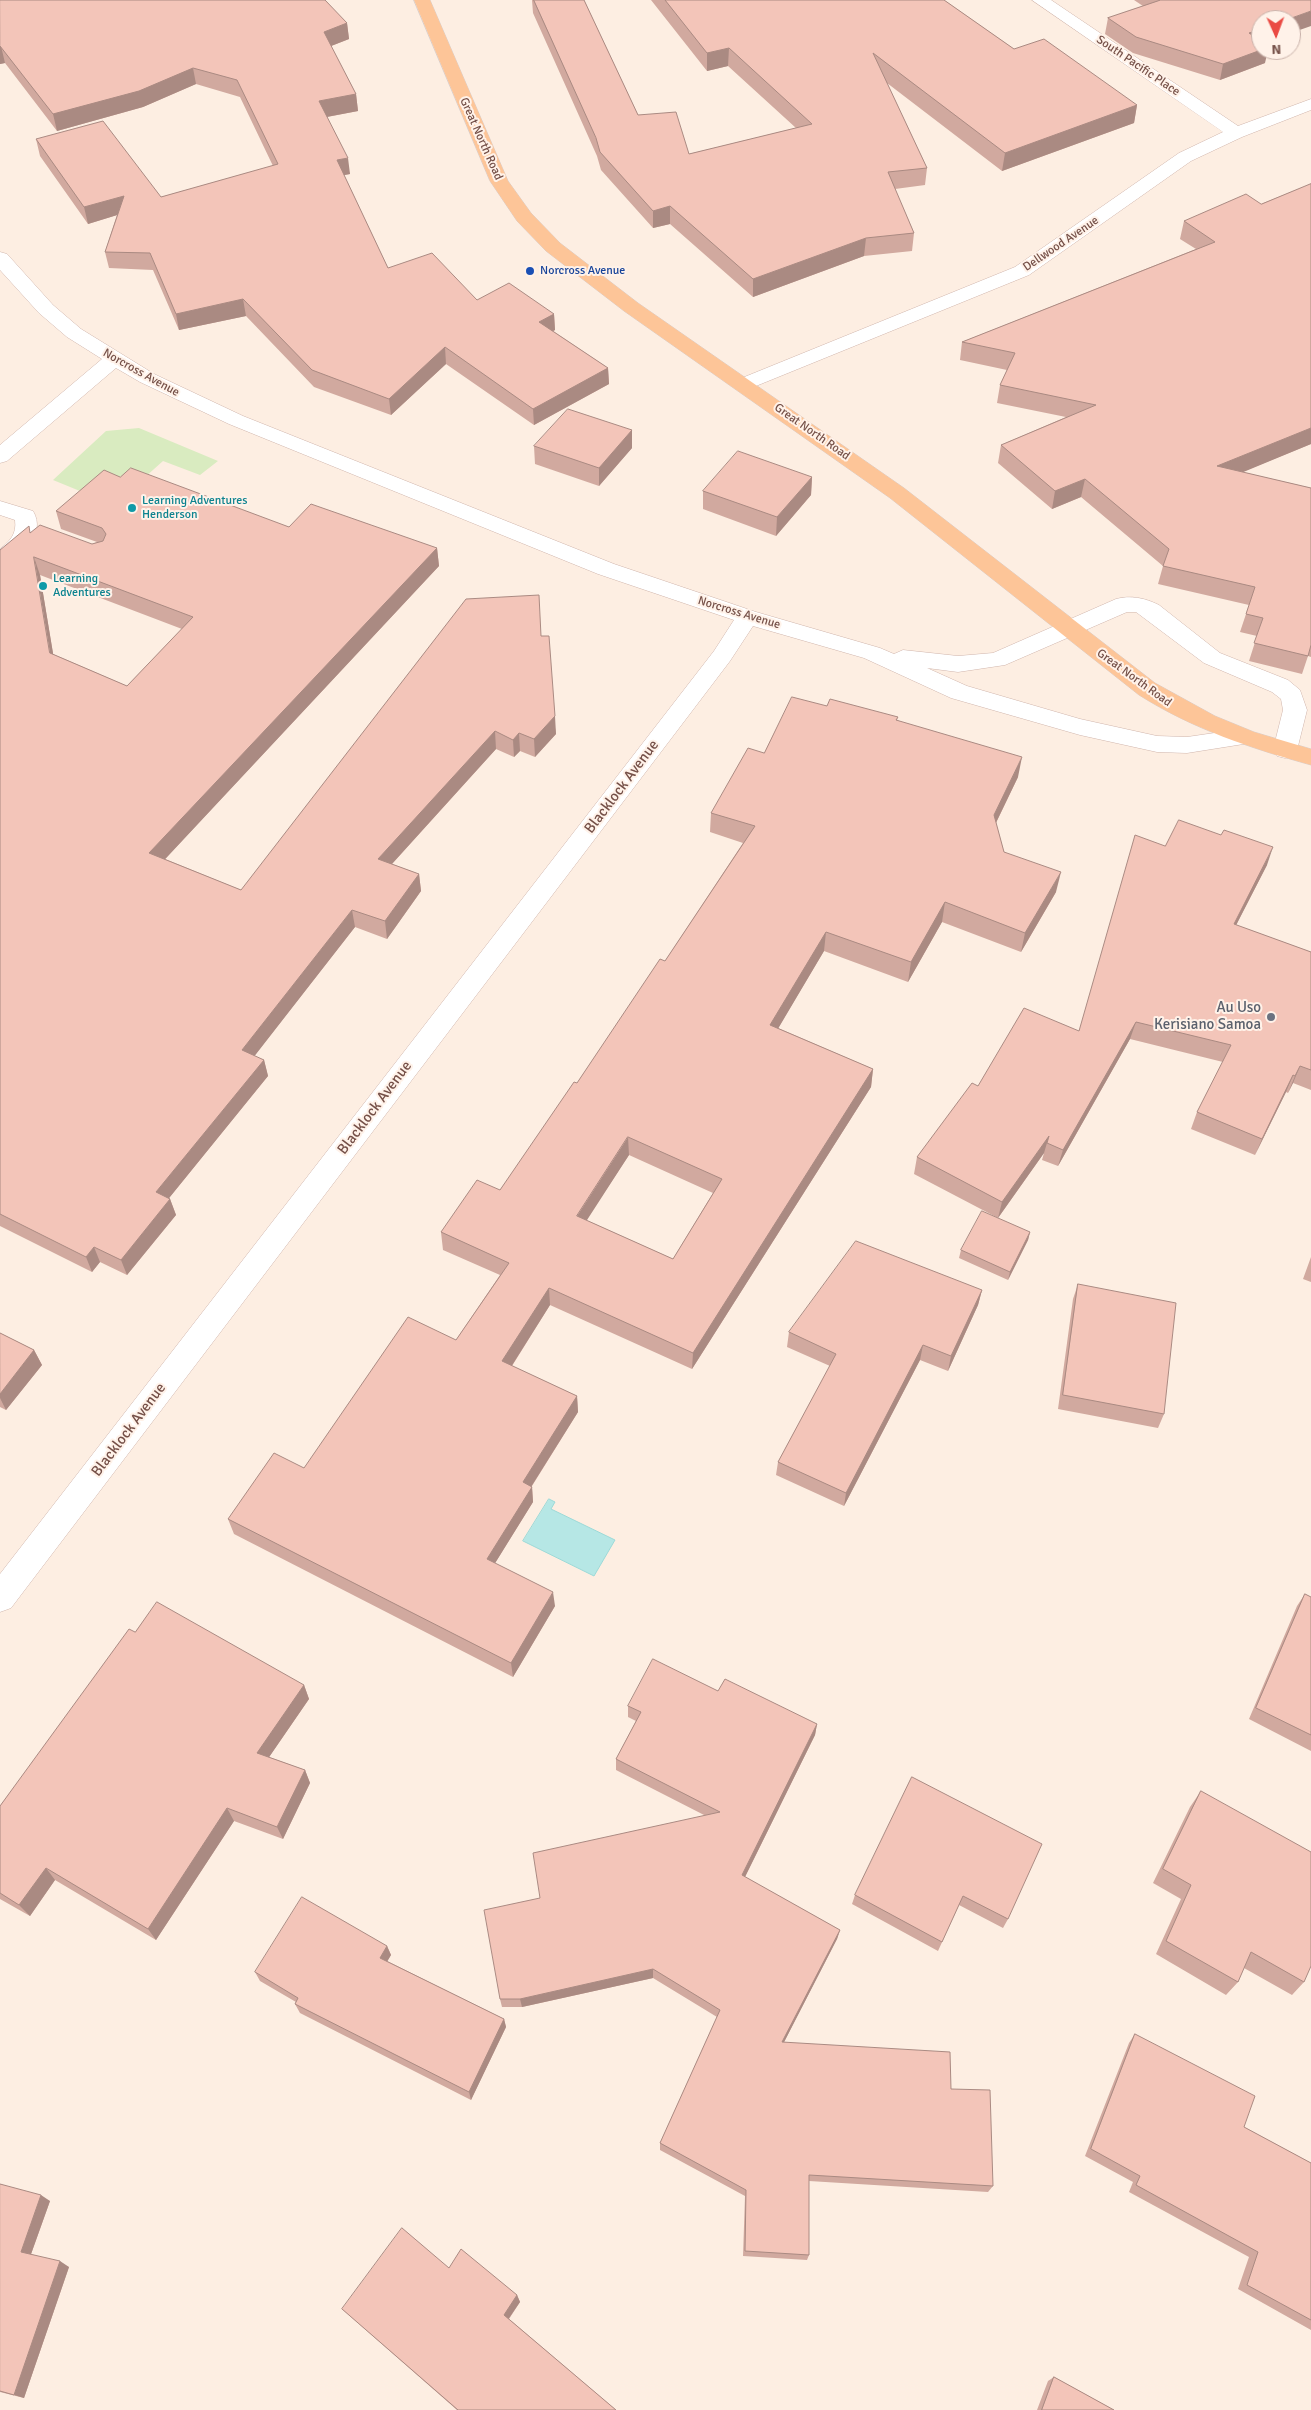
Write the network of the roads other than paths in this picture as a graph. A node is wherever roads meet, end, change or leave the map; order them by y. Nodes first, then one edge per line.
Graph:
1 (422, 0) edge
2 (1040, 0) edge
3 (1311, 104) edge
4 (1236, 133) junction
5 (0, 258) edge
6 (114, 359) junction
7 (744, 384) junction
8 (0, 456) edge
9 (0, 508) edge
10 (0, 561) edge
11 (748, 617) junction
12 (1068, 628) junction
13 (872, 653) junction
14 (1242, 737) junction
15 (1285, 750) junction
16 (1311, 757) edge
17 (0, 1598) edge

1 - 7 main road, Great North Road
2 - 4 street, South Pacific Place
3 - 4 street, Dellwood Avenue
4 - 7 street, Dellwood Avenue
5 - 6 street, Norcross Avenue
6 - 8 street
6 - 11 street, Norcross Avenue
7 - 12 main road, Great North Road
9 - 10 street
11 - 13 street, Norcross Avenue
11 - 17 street, Blacklock Avenue
12 - 13 street, Norcross Avenue
12 - 14 main road, Great North Road
12 - 15 street, Norcross Avenue
13 - 14 street, Norcross Avenue
14 - 15 main road, Great North Road
15 - 16 main road, Great North Road

